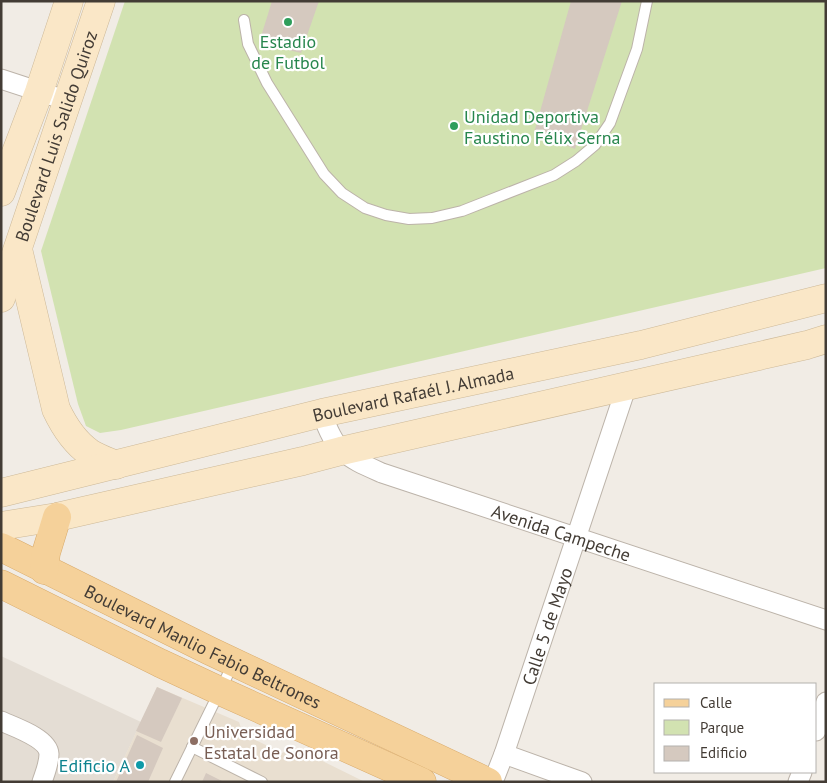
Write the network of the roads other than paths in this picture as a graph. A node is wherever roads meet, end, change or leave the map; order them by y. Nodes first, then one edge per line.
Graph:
1 (69, 1) edge
2 (101, 1) edge
3 (647, 1) edge
4 (244, 20) dead end
5 (1, 78) edge
6 (39, 92) junction
7 (68, 101) junction
8 (1, 192) edge
9 (18, 249) junction
10 (1, 298) edge
11 (826, 298) edge
12 (820, 346) edge
13 (627, 385) junction
14 (322, 413) junction
15 (341, 451) junction
16 (116, 464) junction
17 (1, 493) edge
18 (57, 517) junction
19 (1, 526) edge
20 (577, 537) junction
21 (1, 547) edge
22 (44, 570) junction
23 (1, 584) edge
24 (826, 620) edge
25 (234, 662) junction
26 (220, 691) junction
27 (826, 702) edge
28 (1, 721) edge
29 (817, 728) edge
30 (192, 747) junction
31 (504, 754) junction
32 (411, 779) edge
33 (42, 782) edge
34 (175, 782) edge
35 (262, 782) edge
36 (488, 782) edge
37 (493, 782) edge
38 (582, 782) edge

1 - 6 main road, Boulevard Luis Salido Quiroz
2 - 7 main road, Boulevard Luis Salido Quiroz
3 - 4 lane
5 - 6 street
6 - 7 street
6 - 8 main road, Boulevard Luis Salido Quiroz
7 - 9 main road, Boulevard Luis Salido Quiroz
9 - 10 main road, Boulevard Luis Salido Quiroz
9 - 16 main road
11 - 14 main road, Boulevard Rafaél J. Almada
12 - 13 main road
13 - 15 main road
13 - 20 street, Calle 5 de Mayo
14 - 15 street, Avenida Campeche
14 - 16 main road, Boulevard Rafaél J. Almada
15 - 18 main road
15 - 20 street, Avenida Campeche
16 - 17 main road, Boulevard Rafaél J. Almada
18 - 19 main road
18 - 22 main road
20 - 24 street, Avenida Campeche
20 - 31 street, Calle 5 de Mayo
21 - 22 main road, Boulevard Manlio Fabio Beltrones
22 - 25 main road, Boulevard Manlio Fabio Beltrones
23 - 26 main road, Boulevard Manlio Fabio Beltrones
25 - 26 lane
25 - 36 main road, Boulevard Manlio Fabio Beltrones
26 - 30 lane
26 - 32 main road, Boulevard Manlio Fabio Beltrones
27 - 29 street
28 - 33 street
30 - 34 lane
30 - 35 lane
31 - 37 street, Calle 5 de Mayo
31 - 38 street

